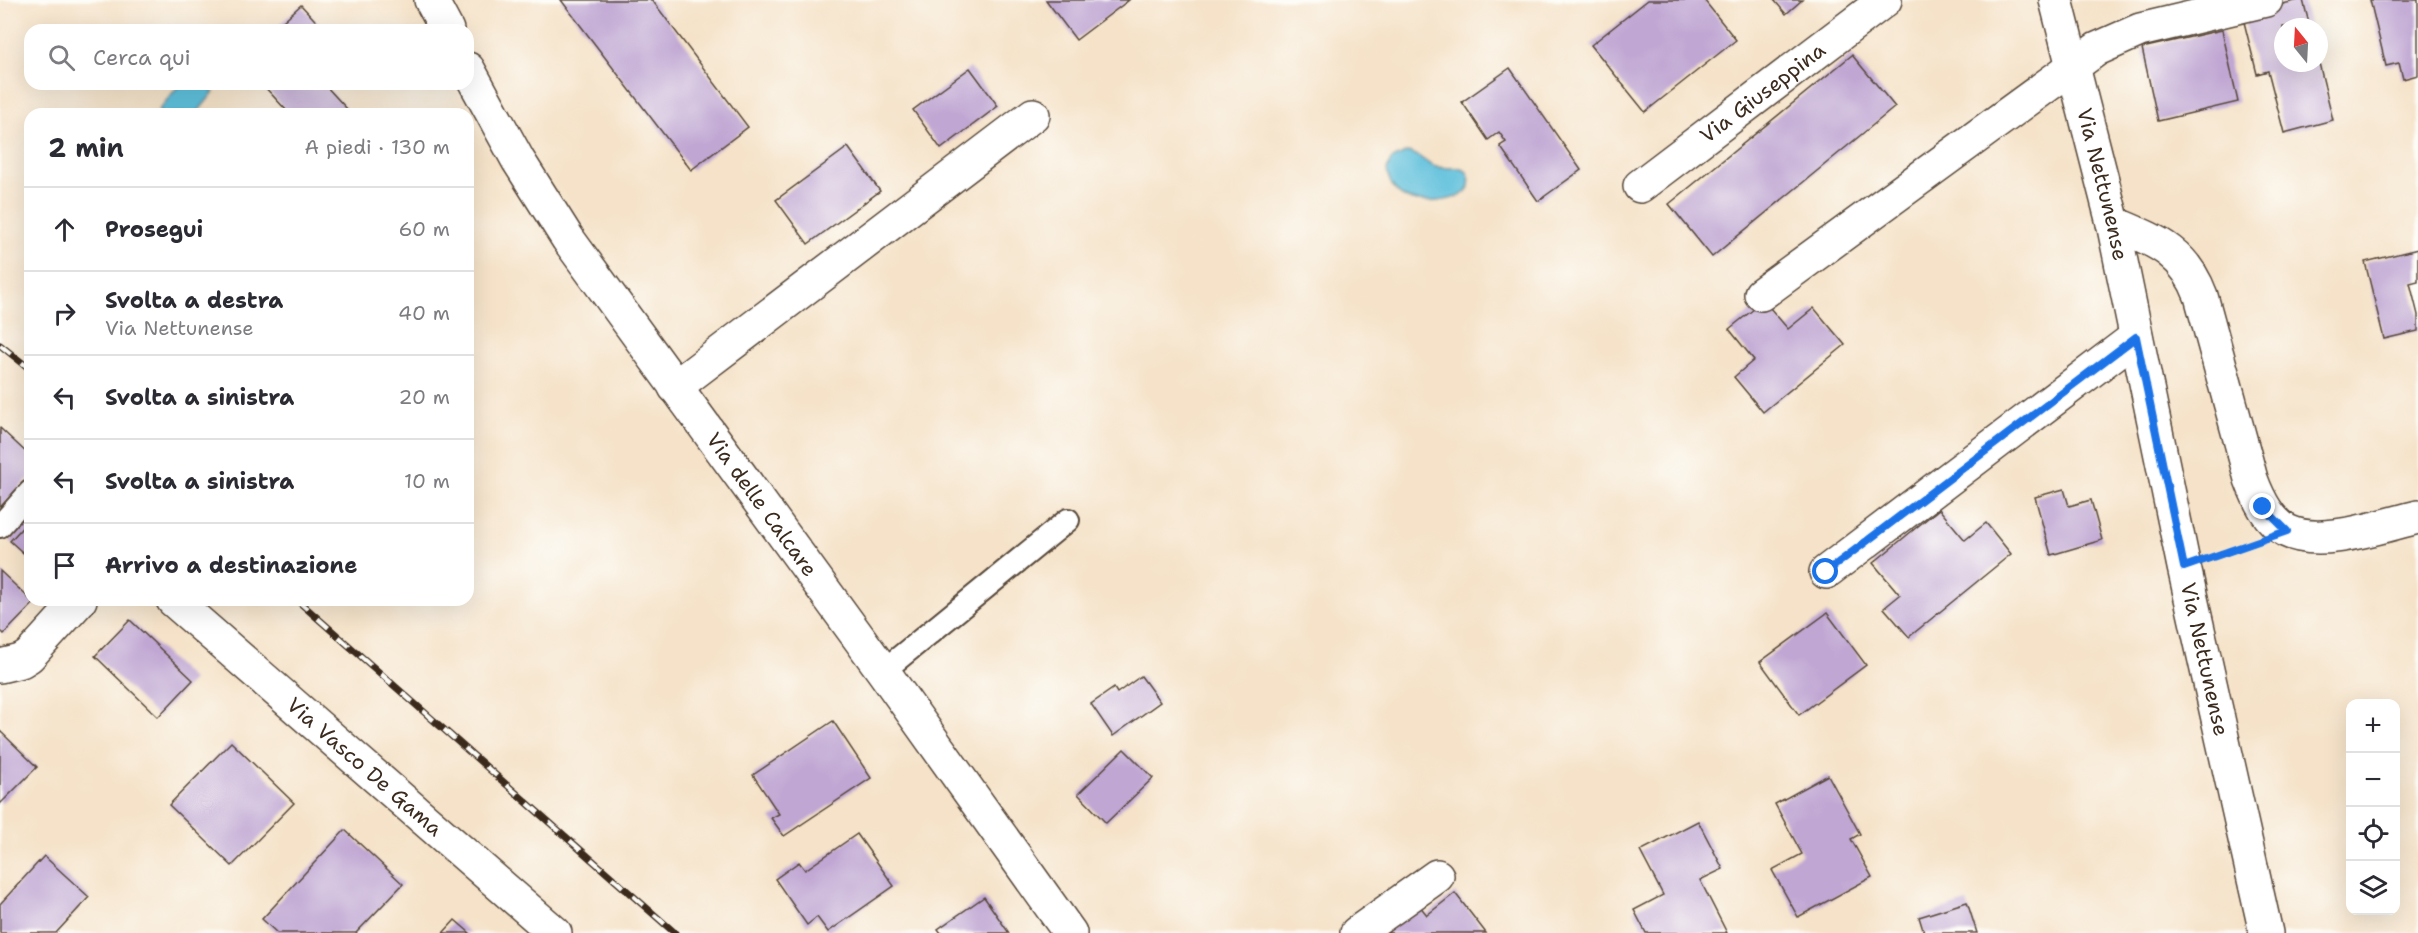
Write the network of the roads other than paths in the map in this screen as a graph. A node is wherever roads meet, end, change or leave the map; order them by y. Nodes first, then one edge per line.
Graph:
1 (431, 0) edge
2 (1885, 0) edge
3 (2056, 0) edge
4 (2258, 1) edge
5 (444, 24) edge
6 (2073, 65) junction
7 (474, 80) edge
8 (1034, 115) dead end
9 (1640, 186) dead end
10 (2113, 223) junction
11 (1761, 294) dead end
12 (2136, 337) junction
13 (675, 387) junction
14 (24, 499) edge
15 (2418, 517) edge
16 (1068, 520) dead end
17 (0, 526) edge
18 (1826, 572) dead end
19 (75, 606) edge
20 (180, 606) edge
21 (0, 666) edge
22 (883, 671) junction
23 (1437, 876) dead end
24 (555, 933) edge
25 (1070, 933) edge
26 (1357, 933) edge
27 (2266, 933) edge

1 - 5 street
2 - 9 street, Via Giuseppina
3 - 6 street, Via Nettunense
4 - 6 street
6 - 10 street, Via Nettunense
6 - 11 street
7 - 13 street, Via delle Calcare
8 - 13 street
10 - 12 street, Via Nettunense
10 - 15 street
12 - 18 street
12 - 27 street, Via Nettunense
13 - 22 street, Via delle Calcare
14 - 17 lane
16 - 22 lane
19 - 21 street
20 - 24 street, Via Vasco De Gama
22 - 25 street, Via delle Calcare
23 - 26 street

